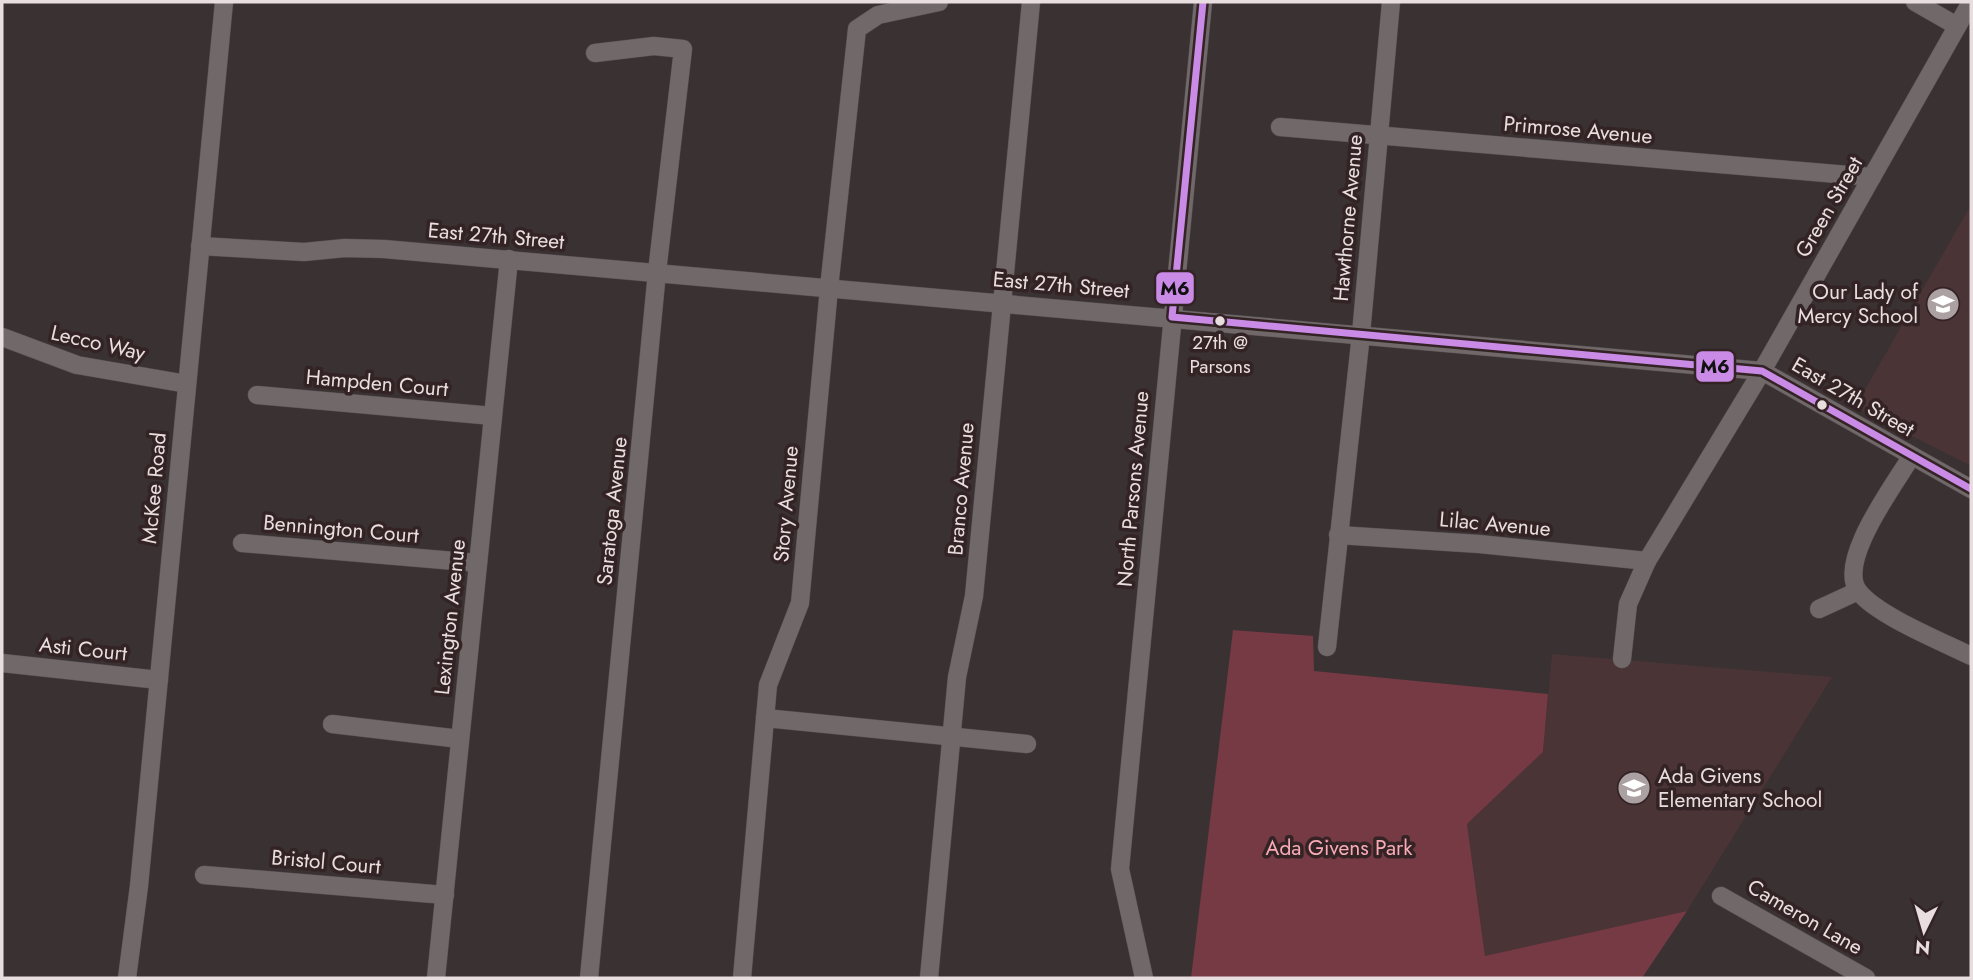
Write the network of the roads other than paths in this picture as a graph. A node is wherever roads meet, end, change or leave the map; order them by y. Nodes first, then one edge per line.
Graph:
1 (223, 2) edge
2 (939, 2) edge
3 (1031, 2) edge
4 (1203, 2) edge
5 (1391, 2) edge
6 (1915, 2) edge
7 (1971, 2) edge
8 (1957, 26) junction
9 (595, 53) dead end
10 (1280, 127) dead end
11 (1378, 136) junction
12 (1872, 177) junction
13 (200, 246) junction
14 (509, 260) junction
15 (657, 272) junction
16 (828, 288) junction
17 (1001, 303) junction
18 (1171, 317) junction
19 (1361, 334) junction
20 (2, 337) edge
21 (1762, 370) junction
22 (187, 384) junction
23 (257, 395) dead end
24 (493, 416) junction
25 (1911, 457) junction
26 (1971, 489) edge
27 (1338, 535) junction
28 (242, 543) dead end
29 (1647, 561) junction
30 (478, 563) junction
31 (1858, 591) junction
32 (1819, 609) dead end
33 (1327, 648) dead end
34 (1971, 656) edge
35 (1622, 659) dead end
36 (2, 663) edge
37 (159, 680) junction
38 (765, 718) junction
39 (332, 724) dead end
40 (952, 737) junction
41 (460, 739) junction
42 (1027, 744) dead end
43 (204, 874) dead end
44 (445, 895) junction
45 (1721, 896) dead end
46 (128, 978) edge
47 (436, 978) edge
48 (589, 978) edge
49 (742, 978) edge
50 (929, 978) edge
51 (1144, 978) edge
52 (1866, 978) edge

1 - 13 street, McKee Road
2 - 16 street, Story Avenue
3 - 17 street, Branco Avenue
4 - 18 street, North Parsons Avenue
5 - 11 street, Hawthorne Avenue
6 - 8 street
7 - 8 street, Green Street
8 - 12 street, Green Street
9 - 15 street, Saratoga Avenue
10 - 11 street, Primrose Avenue
11 - 12 street, Primrose Avenue
11 - 19 street, Hawthorne Avenue
12 - 21 street, Green Street
13 - 14 street, East 27th Street
13 - 22 street, McKee Road
14 - 15 street, East 27th Street
14 - 24 street, Lexington Avenue
15 - 16 street, East 27th Street
15 - 48 street, Saratoga Avenue
16 - 17 street, East 27th Street
16 - 38 street, Story Avenue
17 - 18 street, East 27th Street
17 - 40 street, Branco Avenue
18 - 19 street, East 27th Street
18 - 51 street, North Parsons Avenue
19 - 21 street, East 27th Street
19 - 27 street, Hawthorne Avenue
20 - 22 street, Lecco Way
21 - 25 street, East 27th Street
21 - 29 street, Green Street
22 - 37 street, McKee Road
23 - 24 street, Hampden Court
24 - 30 street, Lexington Avenue
25 - 26 street, East 27th Street
25 - 31 street
27 - 29 street, Lilac Avenue
27 - 33 street, Hawthorne Avenue
28 - 30 street, Bennington Court
29 - 35 street, Green Street
30 - 41 street, Lexington Avenue
31 - 32 street
31 - 34 street
36 - 37 street, Asti Court
37 - 46 street, McKee Road
38 - 40 street
38 - 49 street, Story Avenue
39 - 41 street
40 - 42 street
40 - 50 street, Branco Avenue
41 - 44 street, Lexington Avenue
43 - 44 street, Bristol Court
44 - 47 street, Lexington Avenue
45 - 52 street, Cameron Lane

